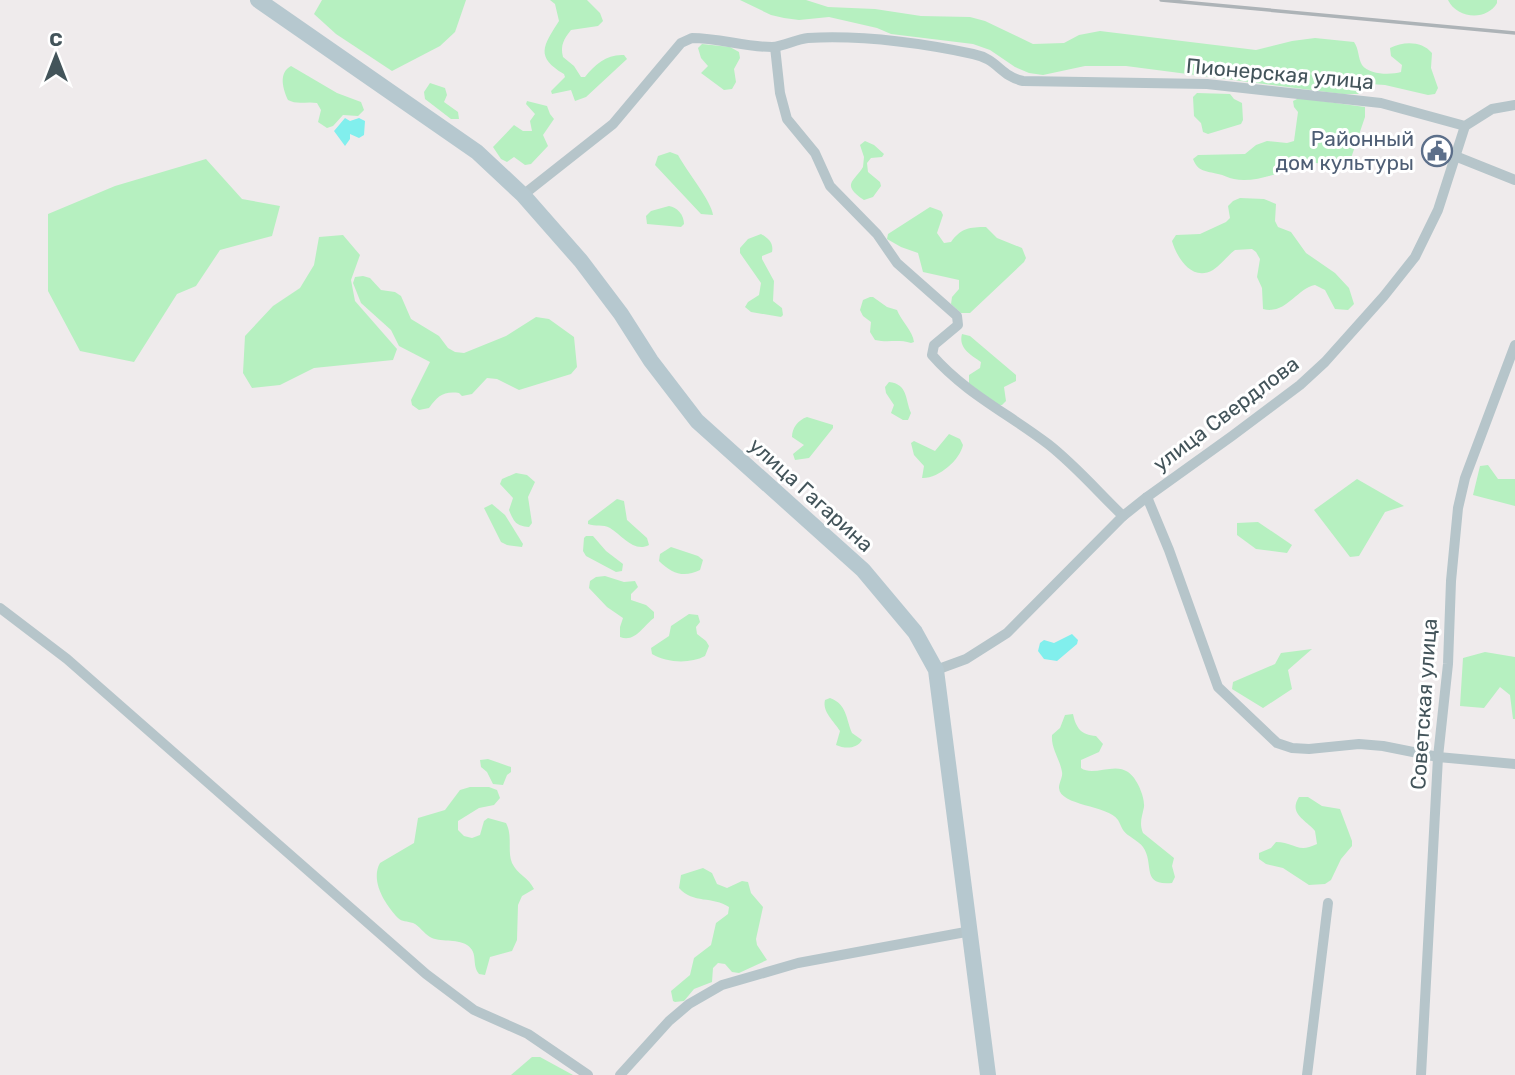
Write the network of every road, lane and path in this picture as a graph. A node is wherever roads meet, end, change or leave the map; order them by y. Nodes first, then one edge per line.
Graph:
1 (258, 0) edge
2 (775, 47) junction
3 (1515, 105) edge
4 (1465, 126) junction
5 (1455, 156) junction
6 (1515, 180) edge
7 (523, 195) junction
8 (1515, 345) edge
9 (1147, 497) junction
10 (1124, 516) junction
11 (0, 608) edge
12 (936, 670) junction
13 (1438, 757) junction
14 (1515, 764) edge
15 (1328, 902) dead end
16 (971, 931) junction
17 (588, 1075) edge
18 (620, 1075) edge
19 (988, 1075) edge
20 (1307, 1075) edge
21 (1421, 1075) edge

1 - 7 main road, улица Гагарина
2 - 4 street, Пионерская улица
2 - 7 street
2 - 10 street
3 - 4 street
4 - 5 street, улица Свердлова
5 - 6 street
5 - 9 street, улица Свердлова
7 - 12 main road, улица Гагарина
8 - 13 street, Советская улица
9 - 10 street, улица Свердлова
9 - 13 street
10 - 12 street, улица Свердлова
11 - 17 street
12 - 16 main road, улица Гагарина
13 - 14 street
13 - 21 street, Советская улица
15 - 20 street
16 - 18 street
16 - 19 main road, улица Гагарина

